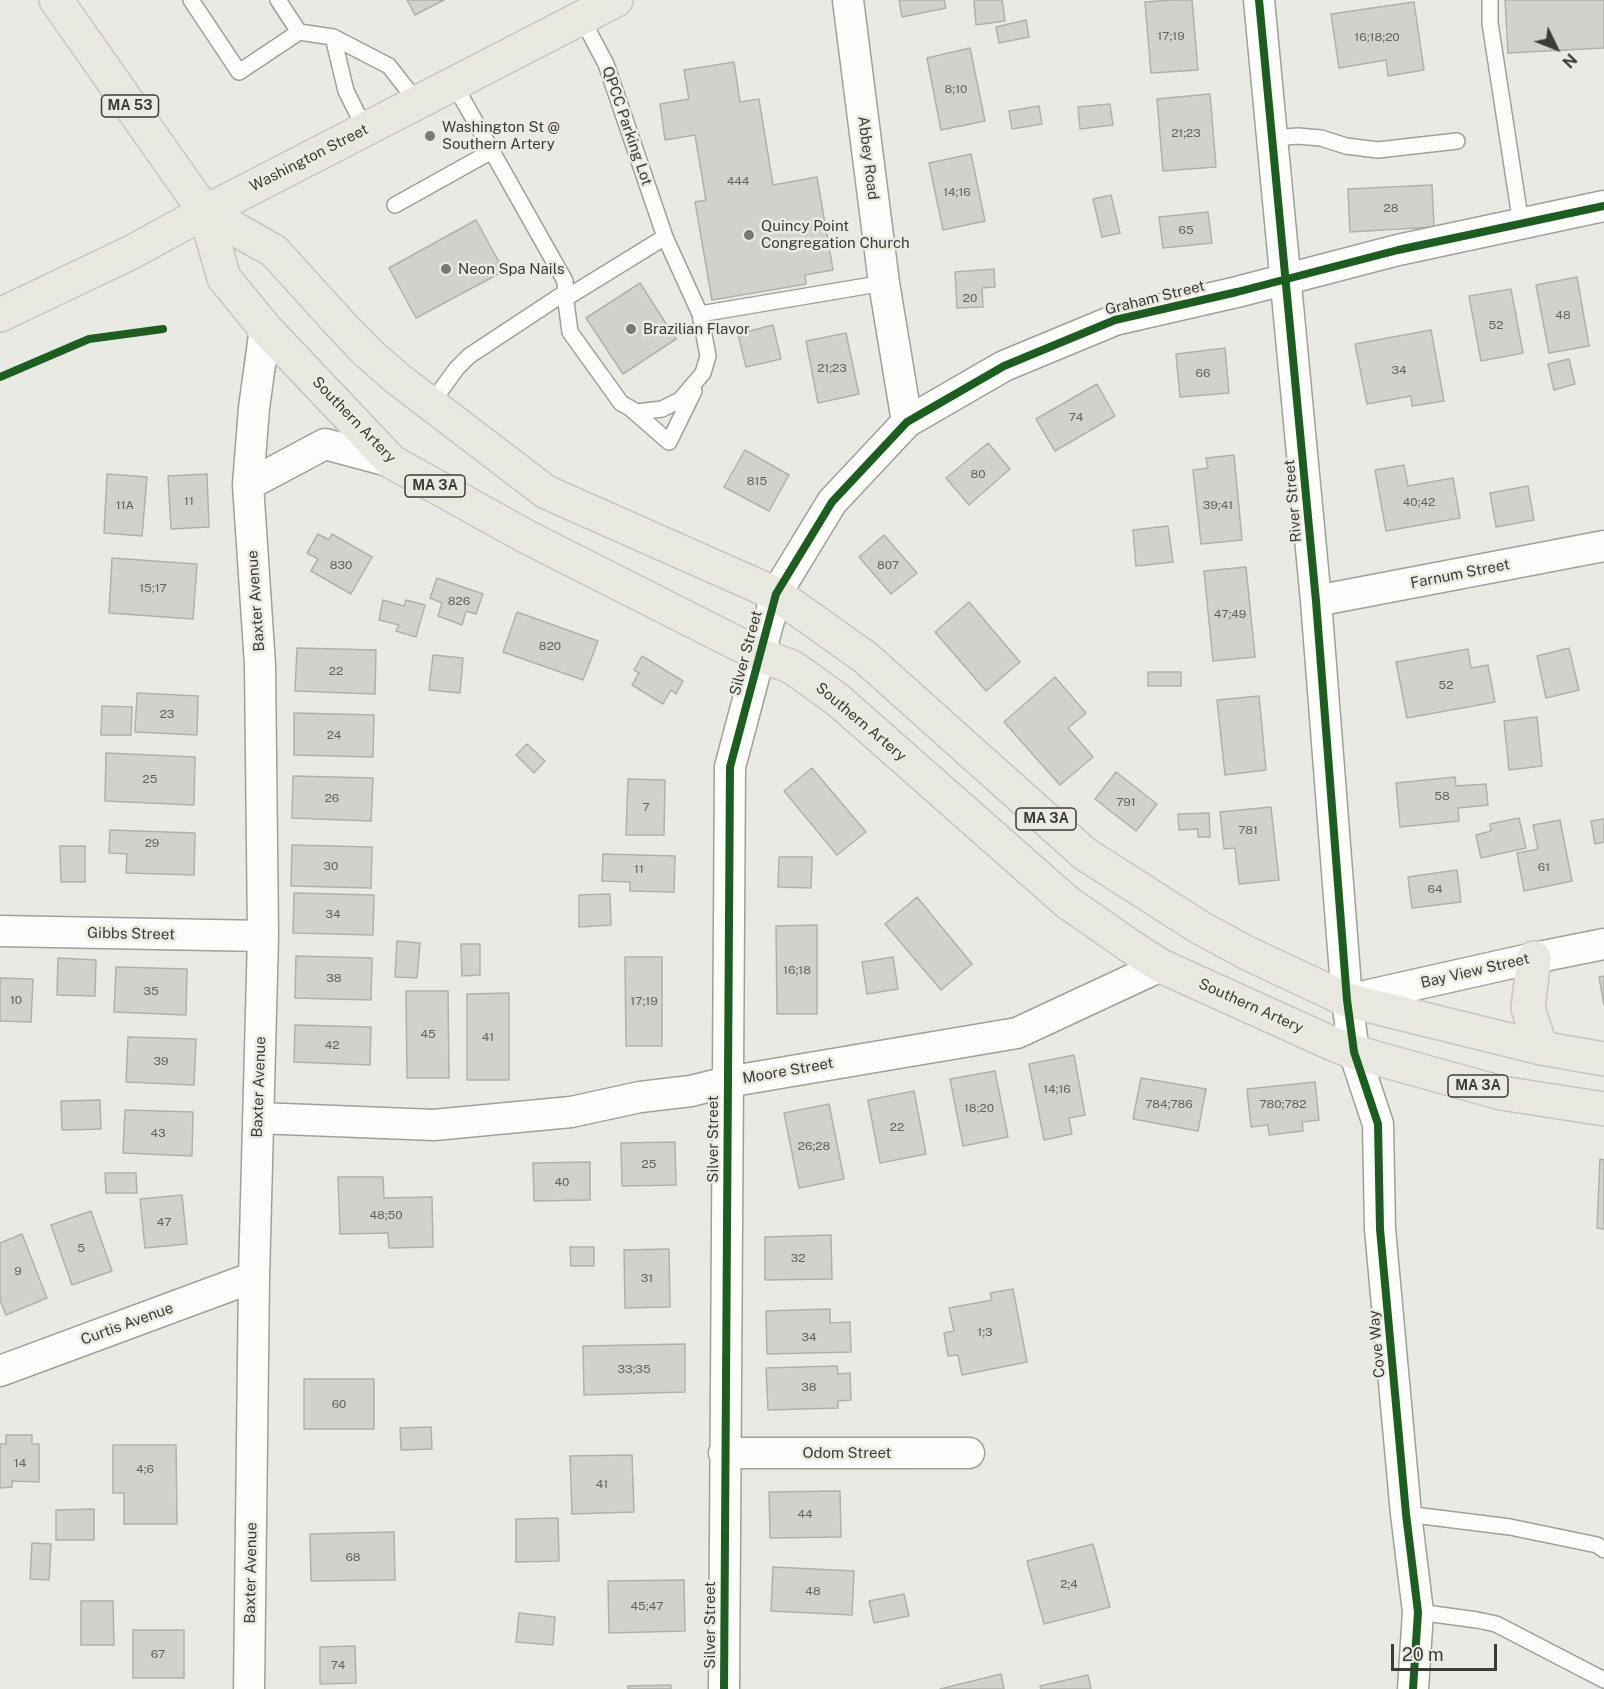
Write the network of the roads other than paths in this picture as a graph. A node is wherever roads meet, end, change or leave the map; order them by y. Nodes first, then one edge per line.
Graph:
1 (56, 0) edge
2 (191, 0) edge
3 (278, 0) edge
4 (616, 0) edge
5 (848, 0) edge
6 (1259, 0) edge
7 (1490, 0) edge
8 (581, 18) junction
9 (299, 32) junction
10 (333, 37) junction
11 (454, 84) junction
12 (417, 102) junction
13 (365, 129) junction
14 (1273, 138) junction
15 (1457, 141) dead end
16 (492, 151) junction
17 (395, 205) dead end
18 (1604, 206) edge
19 (205, 212) junction
20 (1521, 224) junction
21 (665, 237) junction
22 (1287, 280) junction
23 (884, 283) junction
24 (566, 295) junction
25 (700, 314) junction
26 (0, 315) edge
27 (265, 328) junction
28 (703, 373) junction
29 (430, 405) junction
30 (628, 407) junction
31 (907, 422) junction
32 (392, 462) junction
33 (248, 485) junction
34 (1604, 546) edge
35 (776, 594) junction
36 (1316, 601) junction
37 (760, 655) junction
38 (0, 931) edge
39 (263, 936) junction
40 (1604, 944) edge
41 (1534, 958) junction
42 (1161, 966) junction
43 (1347, 1000) junction
44 (1541, 1048) junction
45 (1354, 1052) junction
46 (1604, 1059) edge
47 (727, 1082) junction
48 (1604, 1109) edge
49 (258, 1118) junction
50 (254, 1277) junction
51 (0, 1371) edge
52 (724, 1453) junction
53 (969, 1453) dead end
54 (1406, 1514) junction
55 (1604, 1550) edge
56 (1418, 1612) junction
57 (1604, 1680) edge
58 (249, 1689) edge
59 (724, 1689) edge
60 (1413, 1689) edge

1 - 19 main road, Southern Artery / MA 53
2 - 9 lane
3 - 9 lane
4 - 8 main road, Washington Street
5 - 23 street, Abbey Road
6 - 14 street, River Street
7 - 20 lane
8 - 11 main road, Washington Street
8 - 21 lane, QPCC Parking Lot
9 - 10 lane
10 - 12 lane
10 - 13 lane
11 - 12 main road, Washington Street
11 - 16 lane, QPCC Parking Lot
12 - 13 main road, Washington Street
13 - 19 main road, Washington Street
14 - 15 lane
14 - 22 street, River Street
16 - 17 lane
16 - 24 lane, QPCC Parking Lot
18 - 20 street, Graham Street
19 - 26 main road, Washington Street
19 - 27 main road, Southern Artery / MA 3A
19 - 29 main road, Southern Artery / MA 3A
20 - 22 street, Graham Street
21 - 24 lane
21 - 25 lane, QPCC Parking Lot
22 - 31 street, Graham Street
22 - 36 street, River Street
23 - 25 lane
23 - 31 street, Abbey Road
24 - 29 lane
24 - 30 lane, QPCC Parking Lot
25 - 28 lane, QPCC Parking Lot
27 - 32 main road, Southern Artery / MA 3A
27 - 33 street, Baxter Avenue
28 - 30 lane
28 - 30 lane, QPCC Parking Lot
29 - 35 main road, Southern Artery / MA 3A
31 - 35 street, Graham Street
32 - 33 street
32 - 37 main road, Southern Artery / MA 3A
33 - 39 street, Baxter Avenue
34 - 36 street, Farnum Street
35 - 37 street, Silver Street
35 - 43 main road, Southern Artery / MA 3A
36 - 43 street, River Street
37 - 42 main road, Southern Artery / MA 3A
37 - 47 street, Silver Street
38 - 39 street, Gibbs Street
39 - 49 street, Baxter Avenue
40 - 41 street, Bay View Street
41 - 43 street, Bay View Street
41 - 44 main road
42 - 45 main road, Southern Artery / MA 3A
42 - 47 street, Moore Street
43 - 44 main road, Southern Artery / MA 3A
43 - 45 street, Cove Way
44 - 46 main road, Southern Artery / MA 3A
45 - 48 main road, Southern Artery / MA 3A
45 - 54 street, Cove Way
47 - 49 street, Moore Street
47 - 52 street, Silver Street
49 - 50 street, Baxter Avenue
50 - 51 street, Curtis Avenue
50 - 58 street, Baxter Avenue
52 - 53 street, Odom Street
52 - 59 street, Silver Street
54 - 55 lane
54 - 56 street, Cove Way
56 - 57 lane
56 - 60 street, Cove Way

